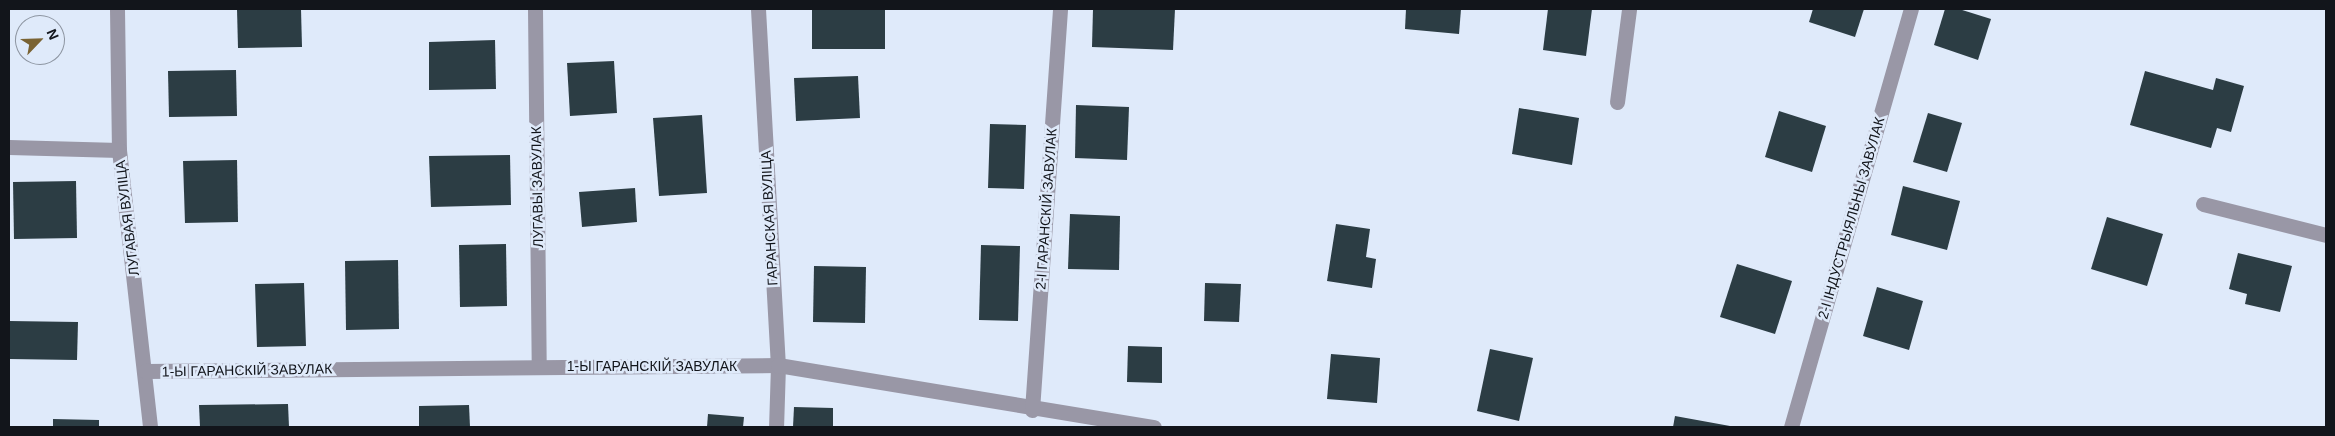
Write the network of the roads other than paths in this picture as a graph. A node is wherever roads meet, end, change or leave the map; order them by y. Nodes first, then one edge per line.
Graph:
1 (117, 9) edge
2 (535, 9) edge
3 (758, 9) edge
4 (1060, 9) edge
5 (1629, 9) edge
6 (1911, 9) edge
7 (1617, 102) dead end
8 (9, 147) edge
9 (119, 150) junction
10 (2203, 204) dead end
11 (2326, 235) edge
12 (539, 366) junction
13 (778, 366) junction
14 (145, 371) junction
15 (1032, 410) junction
16 (150, 427) edge
17 (776, 427) edge
18 (1154, 427) edge
19 (1791, 427) edge

1 - 9 street, ЛУГАВАЯ ВУЛІЦА
2 - 12 street, ЛУГАВЫ ЗАВУЛАК
3 - 13 street, ГАРАНСКАЯ ВУЛІЦА
4 - 15 street, 2-І ГАРАНСКІЙ ЗАВУЛАК
5 - 7 street
6 - 19 street, 2-І ІНДУСТРЫЯЛЬНЫ ЗАВУЛАК
8 - 9 street
9 - 14 street, ЛУГАВАЯ ВУЛІЦА
10 - 11 street
12 - 13 street, 1-Ы ГАРАНСКІЙ ЗАВУЛАК
12 - 14 street, 1-Ы ГАРАНСКІЙ ЗАВУЛАК
13 - 15 street, 1-Ы ГАРАНСКІЙ ЗАВУЛАК
13 - 17 street, ГАРАНСКАЯ ВУЛІЦА
14 - 16 street, ЛУГАВАЯ ВУЛІЦА
15 - 18 street, 1-Ы ГАРАНСКІЙ ЗАВУЛАК

